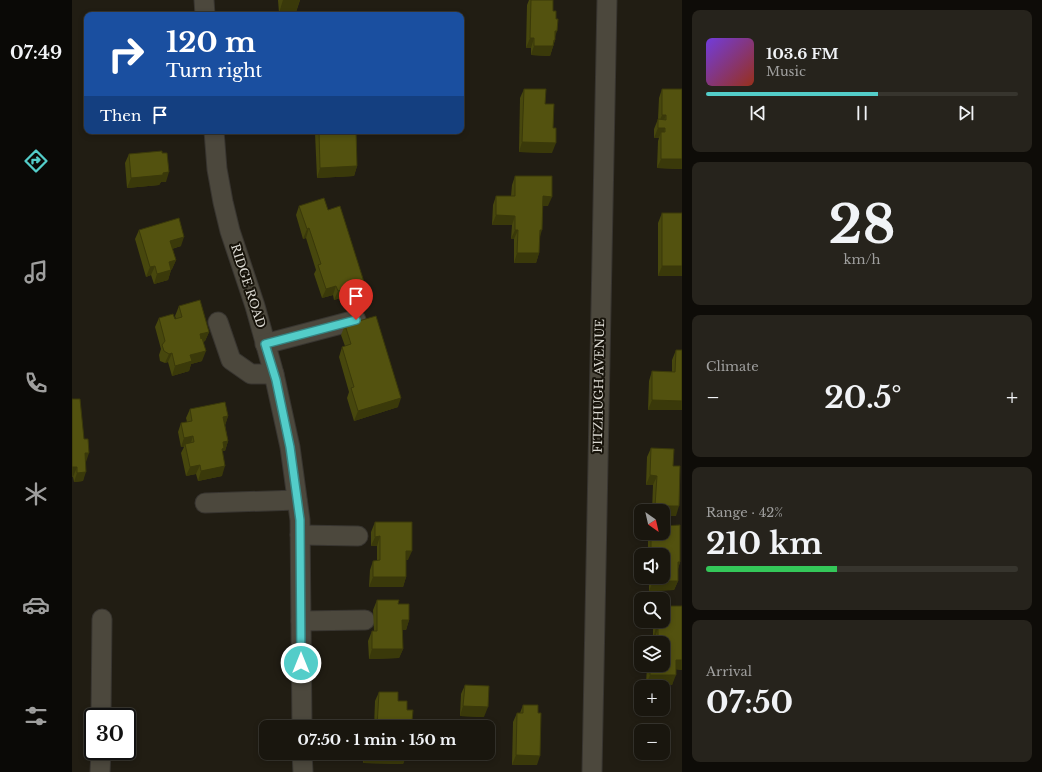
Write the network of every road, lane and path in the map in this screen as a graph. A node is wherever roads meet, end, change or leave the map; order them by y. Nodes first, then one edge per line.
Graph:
1 (204, 0) edge
2 (607, 0) edge
3 (205, 12) edge
4 (214, 134) edge
5 (356, 320) edge
6 (218, 322) dead end
7 (265, 344) junction
8 (274, 374) junction
9 (297, 500) junction
10 (205, 503) dead end
11 (300, 535) junction
12 (358, 536) dead end
13 (102, 619) dead end
14 (365, 620) dead end
15 (301, 621) junction
16 (101, 708) edge
17 (302, 720) edge
18 (100, 760) edge
19 (302, 760) edge
20 (100, 772) edge
21 (303, 772) edge
22 (592, 772) edge

1 - 3 street
2 - 22 street, FITZHUGH AVENUE
4 - 7 street, RIDGE ROAD
5 - 7 street
6 - 8 street
7 - 8 street, RIDGE ROAD
8 - 9 street, RIDGE ROAD
9 - 10 street
9 - 11 street, RIDGE ROAD
11 - 12 street
11 - 15 street, RIDGE ROAD
13 - 16 street
14 - 15 street
15 - 17 street, RIDGE ROAD
18 - 20 street
19 - 21 street

